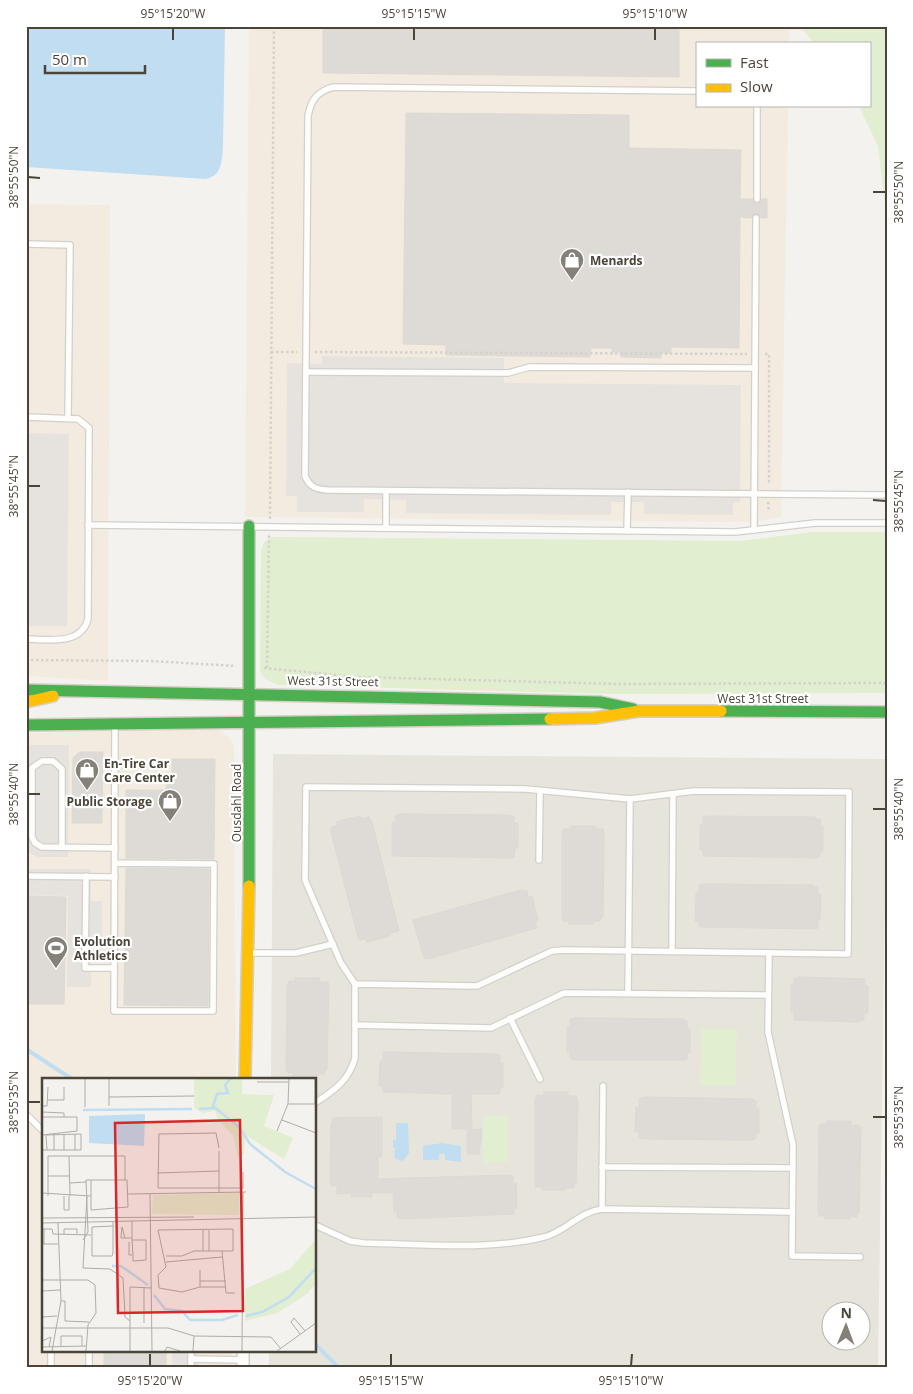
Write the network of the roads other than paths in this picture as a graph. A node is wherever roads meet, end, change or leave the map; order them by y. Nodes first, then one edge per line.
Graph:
1 (696, 91) edge
2 (757, 108) edge
3 (757, 199) dead end
4 (756, 218) dead end
5 (26, 244) edge
6 (755, 368) junction
7 (306, 372) junction
8 (26, 418) edge
9 (68, 418) junction
10 (386, 491) junction
11 (628, 492) junction
12 (754, 493) junction
13 (887, 495) edge
14 (887, 523) edge
15 (88, 524) junction
16 (249, 526) junction
17 (386, 528) junction
18 (754, 530) junction
19 (627, 531) junction
20 (26, 638) edge
21 (26, 690) edge
22 (77, 691) junction
23 (250, 694) junction
24 (26, 702) edge
25 (639, 711) junction
26 (887, 712) edge
27 (250, 722) junction
28 (115, 723) junction
29 (26, 725) edge
30 (540, 790) junction
31 (672, 794) junction
32 (630, 799) junction
33 (62, 847) junction
34 (115, 848) junction
35 (539, 860) dead end
36 (115, 863) junction
37 (26, 876) edge
38 (86, 876) junction
39 (114, 876) junction
40 (333, 944) junction
41 (629, 951) junction
42 (672, 951) junction
43 (247, 952) junction
44 (769, 953) junction
45 (114, 968) junction
46 (355, 984) junction
47 (628, 993) junction
48 (768, 995) junction
49 (510, 1018) junction
50 (355, 1025) junction
51 (245, 1078) edge
52 (540, 1079) dead end
53 (603, 1086) dead end
54 (316, 1102) edge
55 (26, 1114) edge
56 (42, 1130) edge
57 (602, 1167) junction
58 (793, 1168) junction
59 (602, 1209) junction
60 (792, 1212) junction
61 (316, 1225) edge
62 (860, 1257) dead end
63 (51, 1352) edge
64 (89, 1352) edge
65 (191, 1352) edge
66 (191, 1359) junction
67 (243, 1359) edge
68 (51, 1368) edge
69 (89, 1368) edge
70 (191, 1368) edge

1 - 7 lane
2 - 3 lane
4 - 6 lane
5 - 9 lane
6 - 7 lane
6 - 12 lane
7 - 10 lane
8 - 9 lane
9 - 15 lane
10 - 11 lane
10 - 17 lane
11 - 12 lane
11 - 19 lane
12 - 13 lane
12 - 18 lane
14 - 18 lane
15 - 16 lane
15 - 20 lane
16 - 17 lane
16 - 23 main road, Ousdahl Road
17 - 19 lane
18 - 19 lane
21 - 22 main road, West 31st Street
22 - 23 main road, West 31st Street
22 - 24 main road
23 - 25 main road, West 31st Street
23 - 27 main road, Ousdahl Road
25 - 26 main road, West 31st Street
25 - 27 main road, West 31st Street
27 - 28 main road, West 31st Street
27 - 43 main road, Ousdahl Road
28 - 29 main road, West 31st Street
28 - 34 lane
30 - 32 lane
30 - 35 lane
30 - 40 lane
31 - 32 lane
31 - 42 lane
31 - 44 lane
32 - 41 lane
33 - 33 lane
33 - 34 lane
34 - 36 lane
36 - 39 lane
36 - 45 lane
37 - 38 lane
38 - 39 lane
38 - 45 lane
39 - 45 lane
40 - 43 lane
40 - 46 lane
41 - 42 lane
41 - 46 lane
41 - 47 lane
42 - 44 lane
43 - 51 main road, Ousdahl Road
44 - 48 lane
46 - 50 lane
47 - 48 lane
47 - 49 lane
48 - 58 lane
49 - 50 lane
49 - 52 lane
50 - 54 lane
53 - 57 lane
55 - 56 lane
57 - 58 lane
57 - 59 lane
58 - 60 lane
59 - 60 lane
59 - 61 lane
60 - 62 lane
63 - 68 lane
64 - 69 lane
65 - 66 lane
66 - 67 lane
66 - 70 lane

